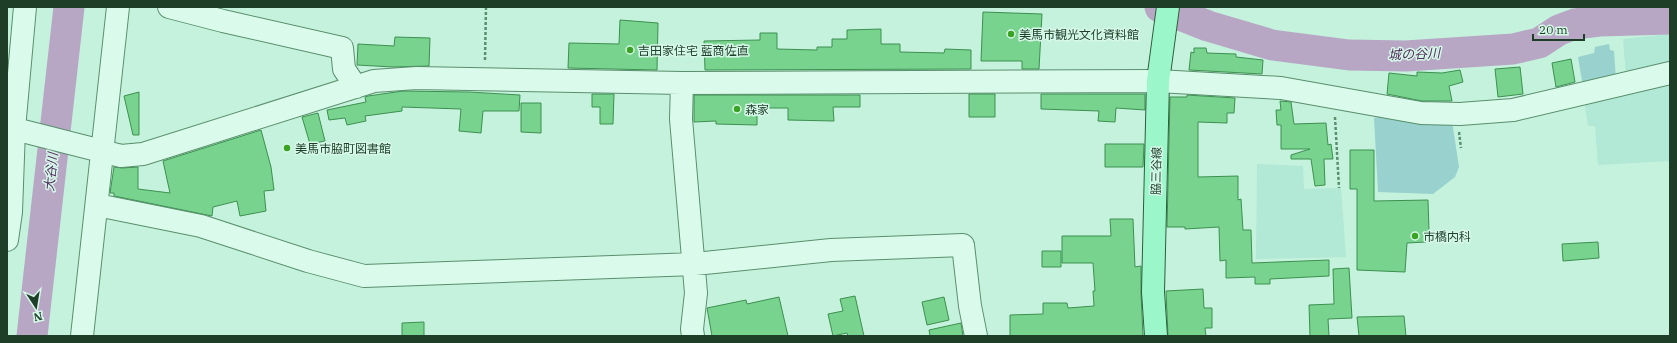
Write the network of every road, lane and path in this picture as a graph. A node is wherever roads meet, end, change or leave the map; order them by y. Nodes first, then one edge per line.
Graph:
1 (25, 7) edge
2 (118, 7) edge
3 (169, 7) edge
4 (486, 7) edge
5 (1167, 14) edge
6 (1670, 73) edge
7 (484, 78) junction
8 (1158, 81) junction
9 (682, 83) junction
10 (356, 87) junction
11 (1334, 98) junction
12 (15, 129) edge
13 (99, 151) junction
14 (1339, 188) dead end
15 (97, 205) junction
16 (9, 212) edge
17 (7, 240) edge
18 (695, 264) junction
19 (82, 336) edge
20 (693, 336) edge
21 (976, 336) edge
22 (1156, 336) edge

1 - 12 street
2 - 13 street
3 - 10 street
4 - 7 path
5 - 8 main road, 脇三谷線
6 - 11 street
7 - 9 street
7 - 10 street
8 - 9 street
8 - 11 street
8 - 22 main road, 脇三谷線
9 - 18 street
10 - 13 street
11 - 14 path
12 - 13 street
12 - 16 street
13 - 15 street
15 - 18 street
15 - 19 street
16 - 17 street
18 - 20 street
18 - 21 street

